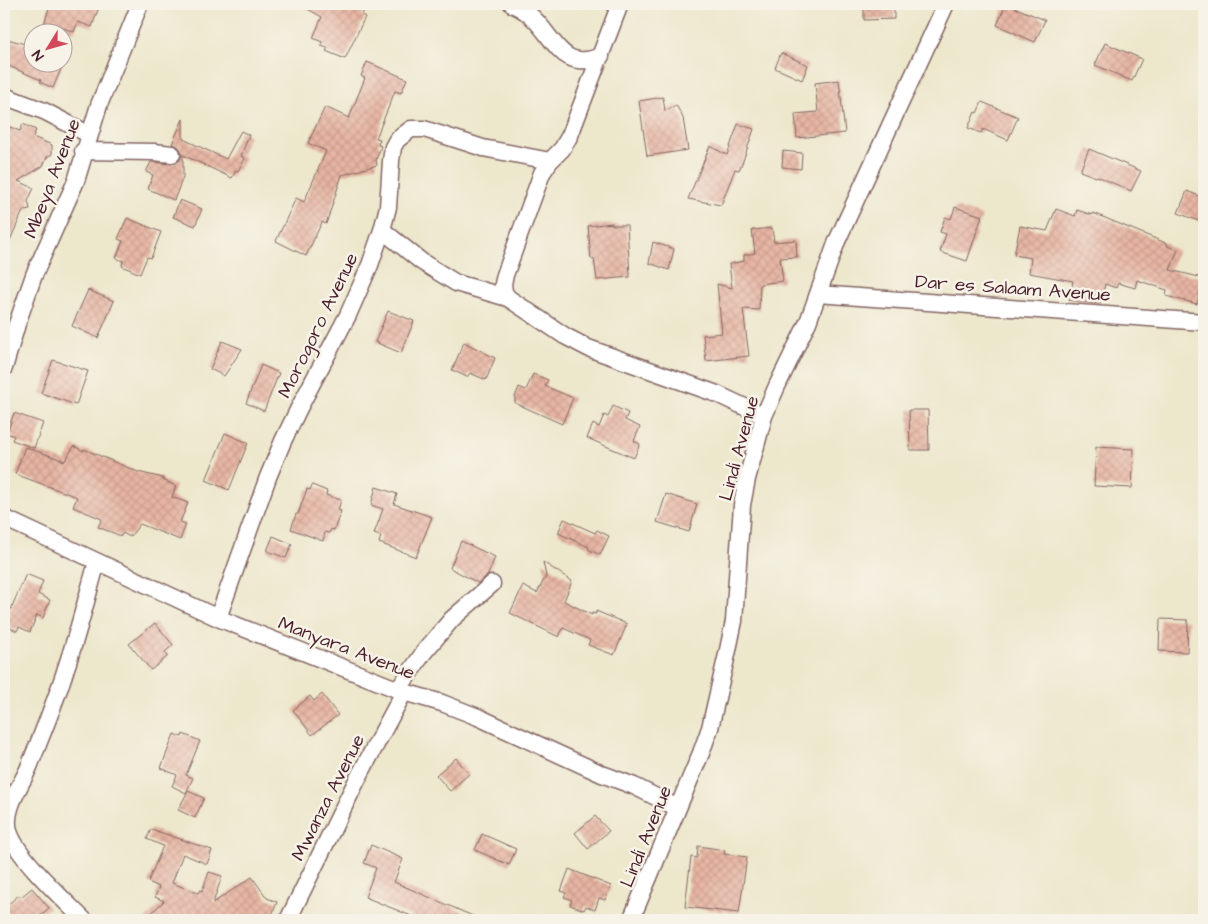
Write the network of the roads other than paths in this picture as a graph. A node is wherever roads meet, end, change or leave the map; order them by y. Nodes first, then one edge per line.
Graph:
1 (140, 4) edge
2 (512, 4) edge
3 (620, 4) edge
4 (946, 4) edge
5 (601, 56) junction
6 (4, 96) edge
7 (90, 135) junction
8 (84, 151) junction
9 (172, 154) dead end
10 (550, 161) junction
11 (382, 230) junction
12 (818, 294) junction
13 (508, 298) junction
14 (1204, 322) edge
15 (4, 368) edge
16 (764, 416) junction
17 (4, 518) edge
18 (97, 562) junction
19 (492, 584) dead end
20 (218, 618) junction
21 (402, 691) junction
22 (678, 808) junction
23 (84, 920) edge
24 (288, 920) edge
25 (631, 920) edge

1 - 7 street, Mbeya Avenue
2 - 5 street
3 - 5 street
4 - 12 street, Lindi Avenue
5 - 10 street
6 - 7 street
7 - 8 street, Mbeya Avenue
8 - 9 street
8 - 15 street, Mbeya Avenue
10 - 11 street, Morogoro Avenue
10 - 13 street
11 - 13 street
11 - 20 street, Morogoro Avenue
12 - 14 street, Dar es Salaam Avenue
12 - 16 street, Lindi Avenue
13 - 16 street
16 - 22 street, Lindi Avenue
17 - 18 street, Manyara Avenue
18 - 20 street, Manyara Avenue
18 - 23 street
19 - 21 street, Mwanza Avenue
20 - 21 street, Manyara Avenue
21 - 22 street, Manyara Avenue
21 - 24 street, Mwanza Avenue
22 - 25 street, Lindi Avenue

